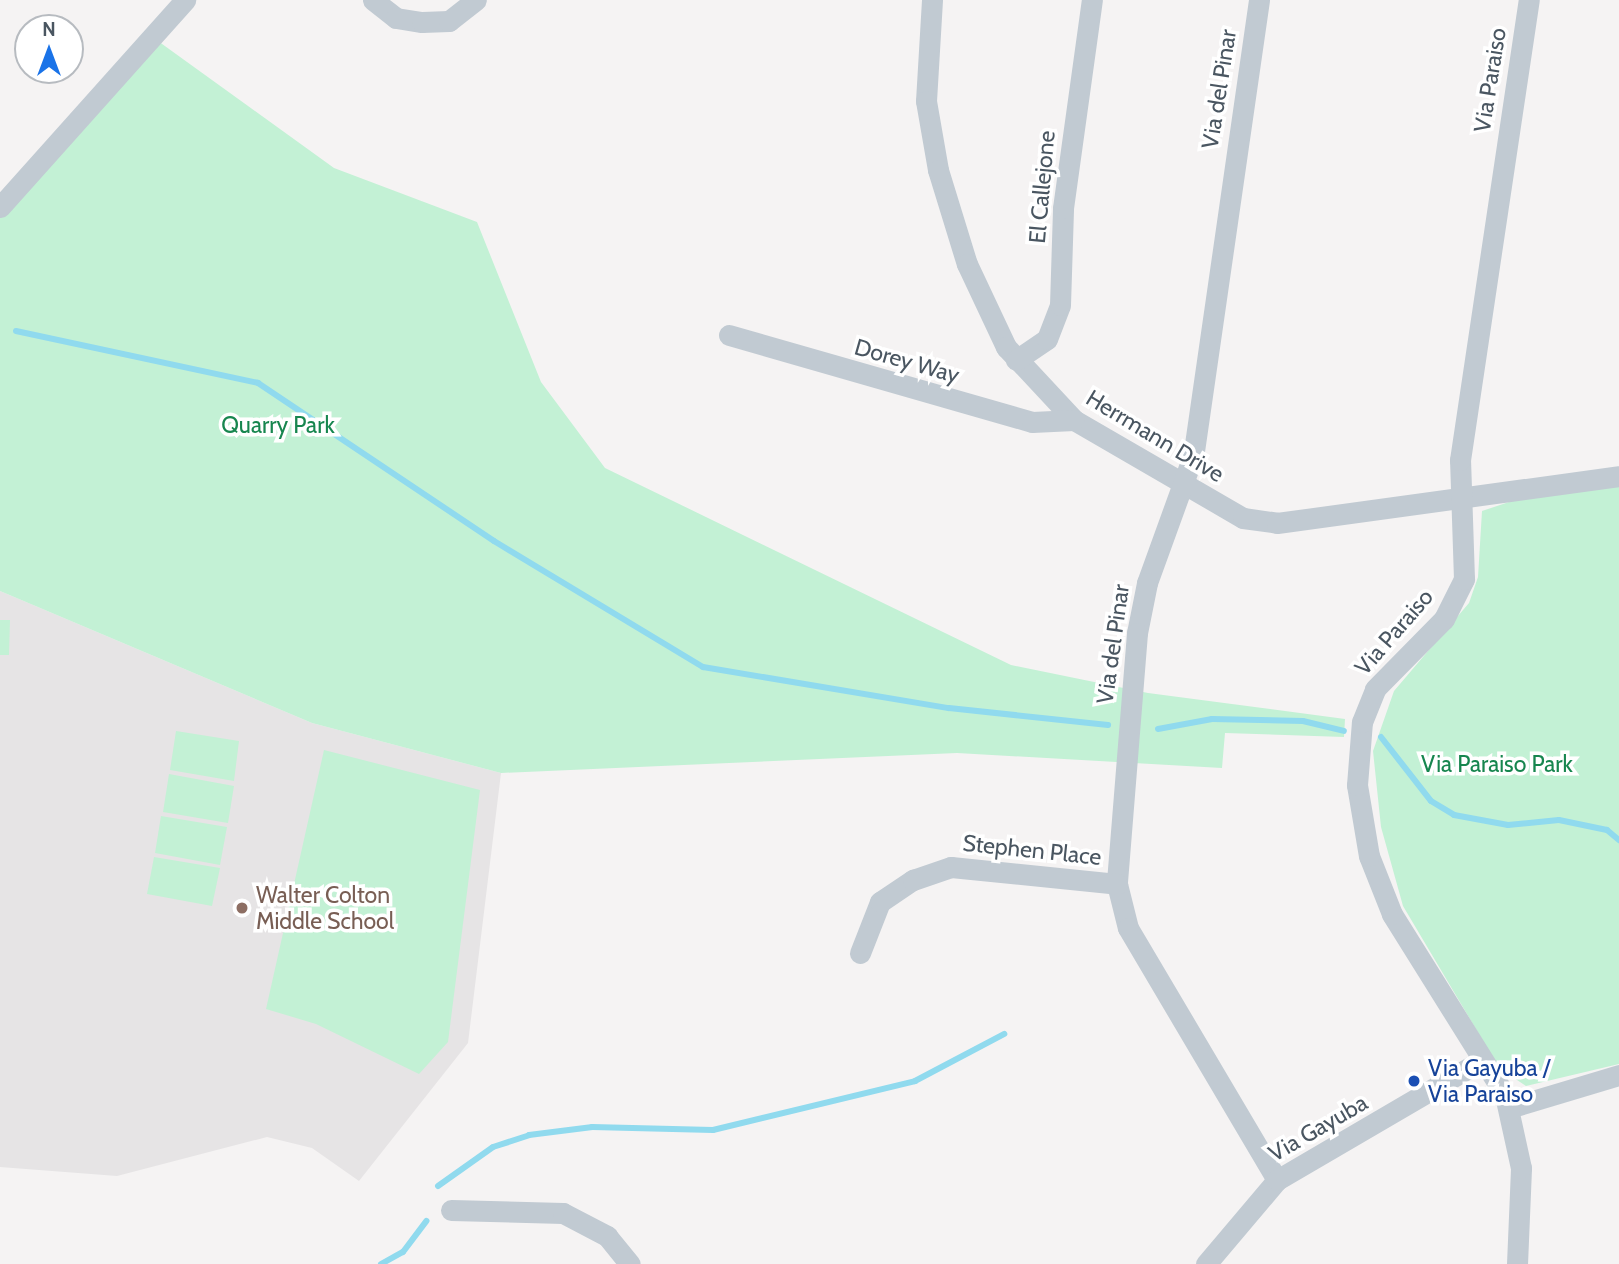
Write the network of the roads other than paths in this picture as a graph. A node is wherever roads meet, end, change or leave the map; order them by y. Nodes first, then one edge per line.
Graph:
1 (185, 0) edge
2 (373, 0) edge
3 (476, 0) edge
4 (932, 0) edge
5 (1092, 0) edge
6 (1259, 0) edge
7 (1529, 0) edge
8 (0, 207) edge
9 (729, 335) dead end
10 (1016, 360) junction
11 (1074, 420) junction
12 (1619, 476) edge
13 (1181, 486) junction
14 (1458, 500) junction
15 (1117, 884) junction
16 (860, 953) dead end
17 (1479, 1062) junction
18 (1619, 1076) edge
19 (1509, 1108) junction
20 (1277, 1181) junction
21 (451, 1210) dead end
22 (630, 1264) edge
23 (1206, 1264) edge
24 (1517, 1264) edge

1 - 8 street
2 - 3 street
4 - 10 street, Herrmann Drive
5 - 10 street, El Callejone
6 - 13 street, Via del Pinar
7 - 14 street, Via Paraiso
9 - 11 street, Dorey Way
10 - 11 street, Herrmann Drive
11 - 13 street, Herrmann Drive
12 - 14 street, Herrmann Drive
13 - 14 street, Herrmann Drive
13 - 15 street, Via del Pinar
14 - 17 street, Via Paraiso
15 - 16 street, Stephen Place
15 - 20 street, Via del Pinar
17 - 19 street, Via Paraiso
17 - 20 street, Via Gayuba
18 - 19 street
19 - 24 street, Via Paraiso
20 - 23 street, Via Gayuba
21 - 22 street

